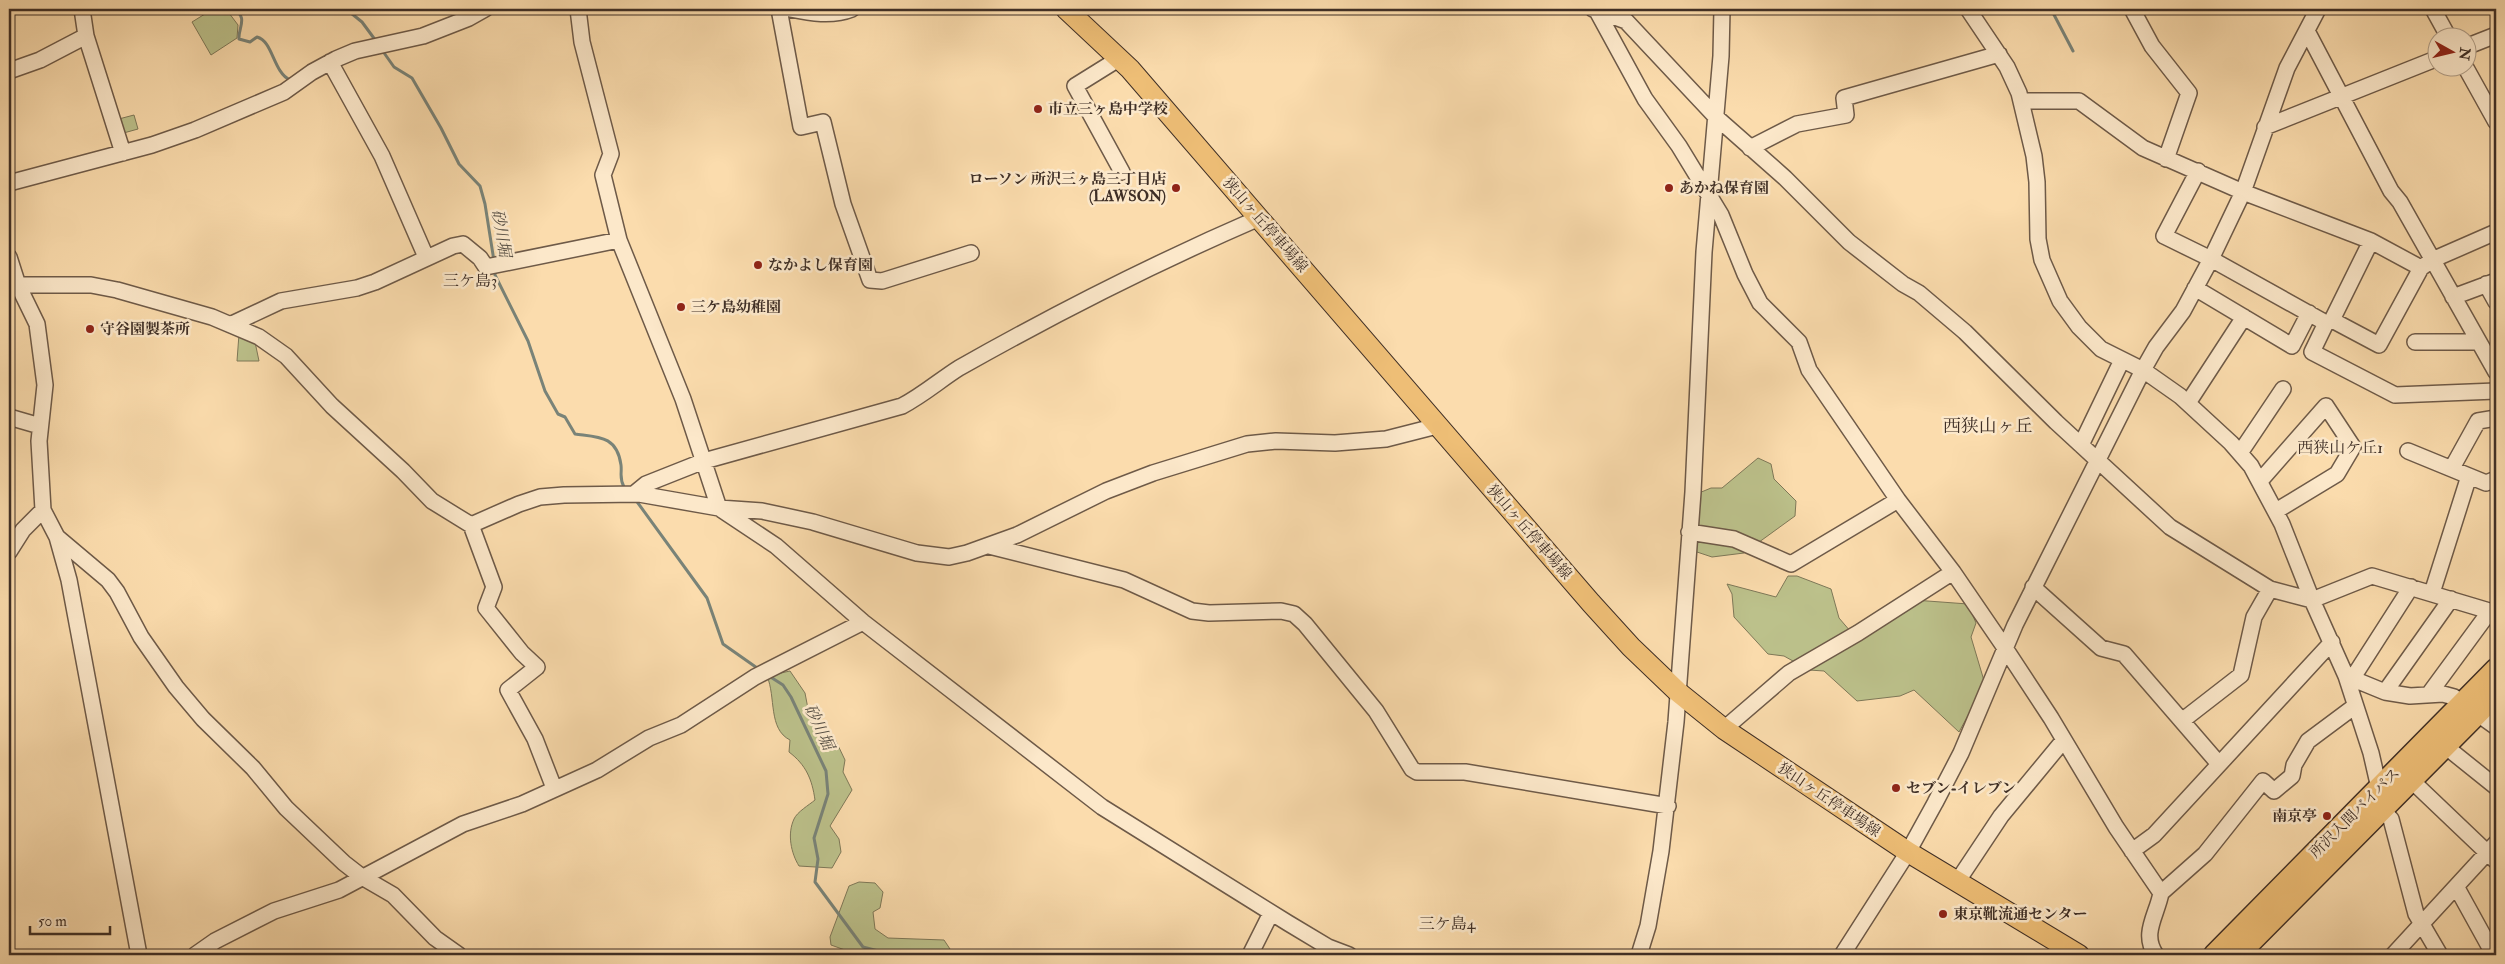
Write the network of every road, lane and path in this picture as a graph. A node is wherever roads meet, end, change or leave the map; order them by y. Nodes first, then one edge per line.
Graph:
1 (82, 9) edge
2 (485, 9) edge
3 (578, 9) edge
4 (779, 9) edge
5 (790, 9) edge
6 (852, 9) edge
7 (1066, 9) edge
8 (1722, 9) edge
9 (1968, 9) edge
10 (2132, 9) edge
11 (2318, 9) edge
12 (2433, 9) edge
13 (1596, 11) edge
14 (467, 13) edge
15 (2443, 28) edge
16 (2307, 31) junction
17 (2496, 34) edge
18 (86, 36) junction
19 (2478, 42) edge
20 (1999, 54) junction
21 (1120, 58) junction
22 (330, 62) junction
23 (2428, 62) edge
24 (9, 71) edge
25 (2472, 78) edge
26 (2342, 96) junction
27 (2021, 101) junction
28 (1717, 118) junction
29 (2496, 122) edge
30 (2265, 127) junction
31 (1750, 148) junction
32 (123, 153) junction
33 (2166, 159) junction
34 (2198, 171) junction
35 (1122, 172) dead end
36 (9, 183) edge
37 (2243, 192) junction
38 (1708, 194) junction
39 (1259, 218) junction
40 (2496, 232) edge
41 (619, 240) junction
42 (2371, 241) junction
43 (971, 253) dead end
44 (9, 257) edge
45 (426, 257) junction
46 (2211, 259) junction
47 (2426, 264) junction
48 (2491, 282) edge
49 (13, 285) edge
50 (2195, 288) junction
51 (2453, 297) junction
52 (2496, 302) edge
53 (2309, 313) junction
54 (2244, 317) junction
55 (232, 324) junction
56 (2415, 342) dead end
57 (2479, 342) junction
58 (2122, 360) junction
59 (2143, 370) junction
60 (2496, 372) edge
61 (2283, 389) dead end
62 (2496, 391) edge
63 (2188, 403) junction
64 (9, 417) edge
65 (2496, 418) edge
66 (40, 426) junction
67 (1437, 426) junction
68 (2081, 445) junction
69 (2408, 451) dead end
70 (2240, 453) junction
71 (704, 461) junction
72 (2098, 462) junction
73 (2452, 468) junction
74 (2469, 476) junction
75 (2496, 479) edge
76 (2260, 481) junction
77 (635, 494) junction
78 (1898, 500) junction
79 (719, 508) junction
80 (43, 510) junction
81 (2276, 512) junction
82 (471, 525) junction
83 (1689, 532) junction
84 (57, 537) junction
85 (989, 546) junction
86 (9, 552) edge
87 (1953, 572) junction
88 (2034, 587) junction
89 (2411, 587) junction
90 (2270, 589) junction
91 (2432, 593) junction
92 (2451, 599) junction
93 (2312, 600) junction
94 (2493, 612) edge
95 (863, 622) junction
96 (2332, 642) junction
97 (2005, 648) junction
98 (2496, 670) edge
99 (2349, 677) junction
100 (1678, 692) junction
101 (2385, 692) junction
102 (2428, 694) junction
103 (2496, 694) edge
104 (2355, 706) junction
105 (2469, 710) junction
106 (2183, 720) junction
107 (2496, 727) edge
108 (1724, 729) junction
109 (2063, 740) junction
110 (2445, 746) junction
111 (2219, 764) junction
112 (2411, 780) junction
113 (2496, 787) edge
114 (554, 788) junction
115 (2380, 799) junction
116 (1668, 806) junction
117 (2132, 851) junction
118 (1908, 852) junction
119 (2494, 852) edge
120 (362, 877) junction
121 (1957, 882) junction
122 (2457, 888) junction
123 (2161, 893) junction
124 (1271, 913) junction
125 (2423, 924) junction
126 (139, 955) edge
127 (196, 955) edge
128 (459, 955) edge
129 (1250, 955) edge
130 (1348, 955) edge
131 (1639, 955) edge
132 (1842, 955) edge
133 (2079, 955) edge
134 (2156, 955) edge
135 (2215, 955) edge
136 (2237, 955) edge
137 (2393, 955) edge
138 (2440, 955) edge
139 (2494, 955) edge

1 - 18 street
2 - 14 street
3 - 41 street
4 - 43 street
5 - 6 street
7 - 21 main road, 狭山ヶ丘停車場線
8 - 28 street
9 - 20 street
10 - 33 street
11 - 16 street
12 - 15 street
13 - 28 street
13 - 38 street
14 - 22 street
16 - 26 street
16 - 30 street
17 - 19 street
18 - 24 street
18 - 32 street
20 - 27 street
20 - 31 street
21 - 35 street
21 - 39 main road, 狭山ヶ丘停車場線
22 - 32 street
22 - 45 street
23 - 26 street
25 - 29 street
26 - 30 street
26 - 47 street
27 - 33 street
27 - 58 street
28 - 31 street
28 - 38 street
30 - 37 street
31 - 68 street
32 - 36 street
33 - 34 street
34 - 37 street
34 - 46 street
37 - 42 street
37 - 46 street
38 - 78 street
38 - 83 street
39 - 67 main road, 狭山ヶ丘停車場線
39 - 71 street
40 - 47 street
41 - 45 street
41 - 71 street
42 - 47 street
42 - 47 street
44 - 49 street
45 - 55 street
46 - 50 street
46 - 53 street
47 - 51 street
48 - 51 street
48 - 52 street
49 - 55 street
49 - 66 street
50 - 54 street
50 - 59 street
51 - 57 street
53 - 54 street
53 - 62 street
54 - 63 street
55 - 82 street
56 - 57 street
57 - 60 street
58 - 59 street
58 - 68 street
59 - 63 street
59 - 72 street
61 - 70 street
63 - 70 street
64 - 66 street
65 - 73 street
66 - 80 street
67 - 85 street
67 - 100 main road, 狭山ヶ丘停車場線
68 - 72 street
69 - 73 street
70 - 76 street
71 - 77 street
71 - 79 street
72 - 88 street
72 - 90 street
73 - 74 street
74 - 75 street
74 - 91 street
76 - 81 street
76 - 81 street
77 - 79 street
77 - 82 street
78 - 83 street
78 - 87 street
79 - 85 street
79 - 95 street
80 - 84 street
80 - 86 street
81 - 93 street
82 - 114 street
83 - 100 street
84 - 120 street
84 - 126 street
85 - 116 street
87 - 97 street
87 - 108 street
88 - 97 street
88 - 106 street
89 - 91 street
89 - 93 street
89 - 99 street
90 - 93 street
90 - 106 street
91 - 92 street
92 - 94 street
92 - 101 street
93 - 96 street
94 - 102 street
95 - 114 street
95 - 124 street
96 - 99 street
96 - 111 street
97 - 109 street
97 - 118 street
98 - 105 highway, 所沢入間バイパス
99 - 101 street
99 - 104 street
100 - 108 main road, 狭山ヶ丘停車場線
100 - 116 street
101 - 102 street
102 - 105 street
103 - 105 highway, 所沢入間バイパス
104 - 115 street
104 - 123 street
105 - 107 street
105 - 110 highway, 所沢入間バイパス
105 - 115 highway, 所沢入間バイパス
106 - 111 street
108 - 118 main road, 狭山ヶ丘停車場線
109 - 117 street
109 - 121 street
110 - 112 highway, 所沢入間バイパス
110 - 113 street
111 - 117 street
112 - 115 highway, 所沢入間バイパス
112 - 119 street
114 - 120 street
115 - 125 street
115 - 135 highway, 所沢入間バイパス
115 - 136 highway, 所沢入間バイパス
116 - 131 street
117 - 123 street
118 - 121 main road, 狭山ヶ丘停車場線
118 - 132 street
119 - 122 street
120 - 127 street
120 - 128 street
121 - 133 main road, 狭山ヶ丘停車場線
122 - 125 street
122 - 139 street
123 - 134 street
124 - 129 street
124 - 130 street
125 - 137 street
125 - 138 street

